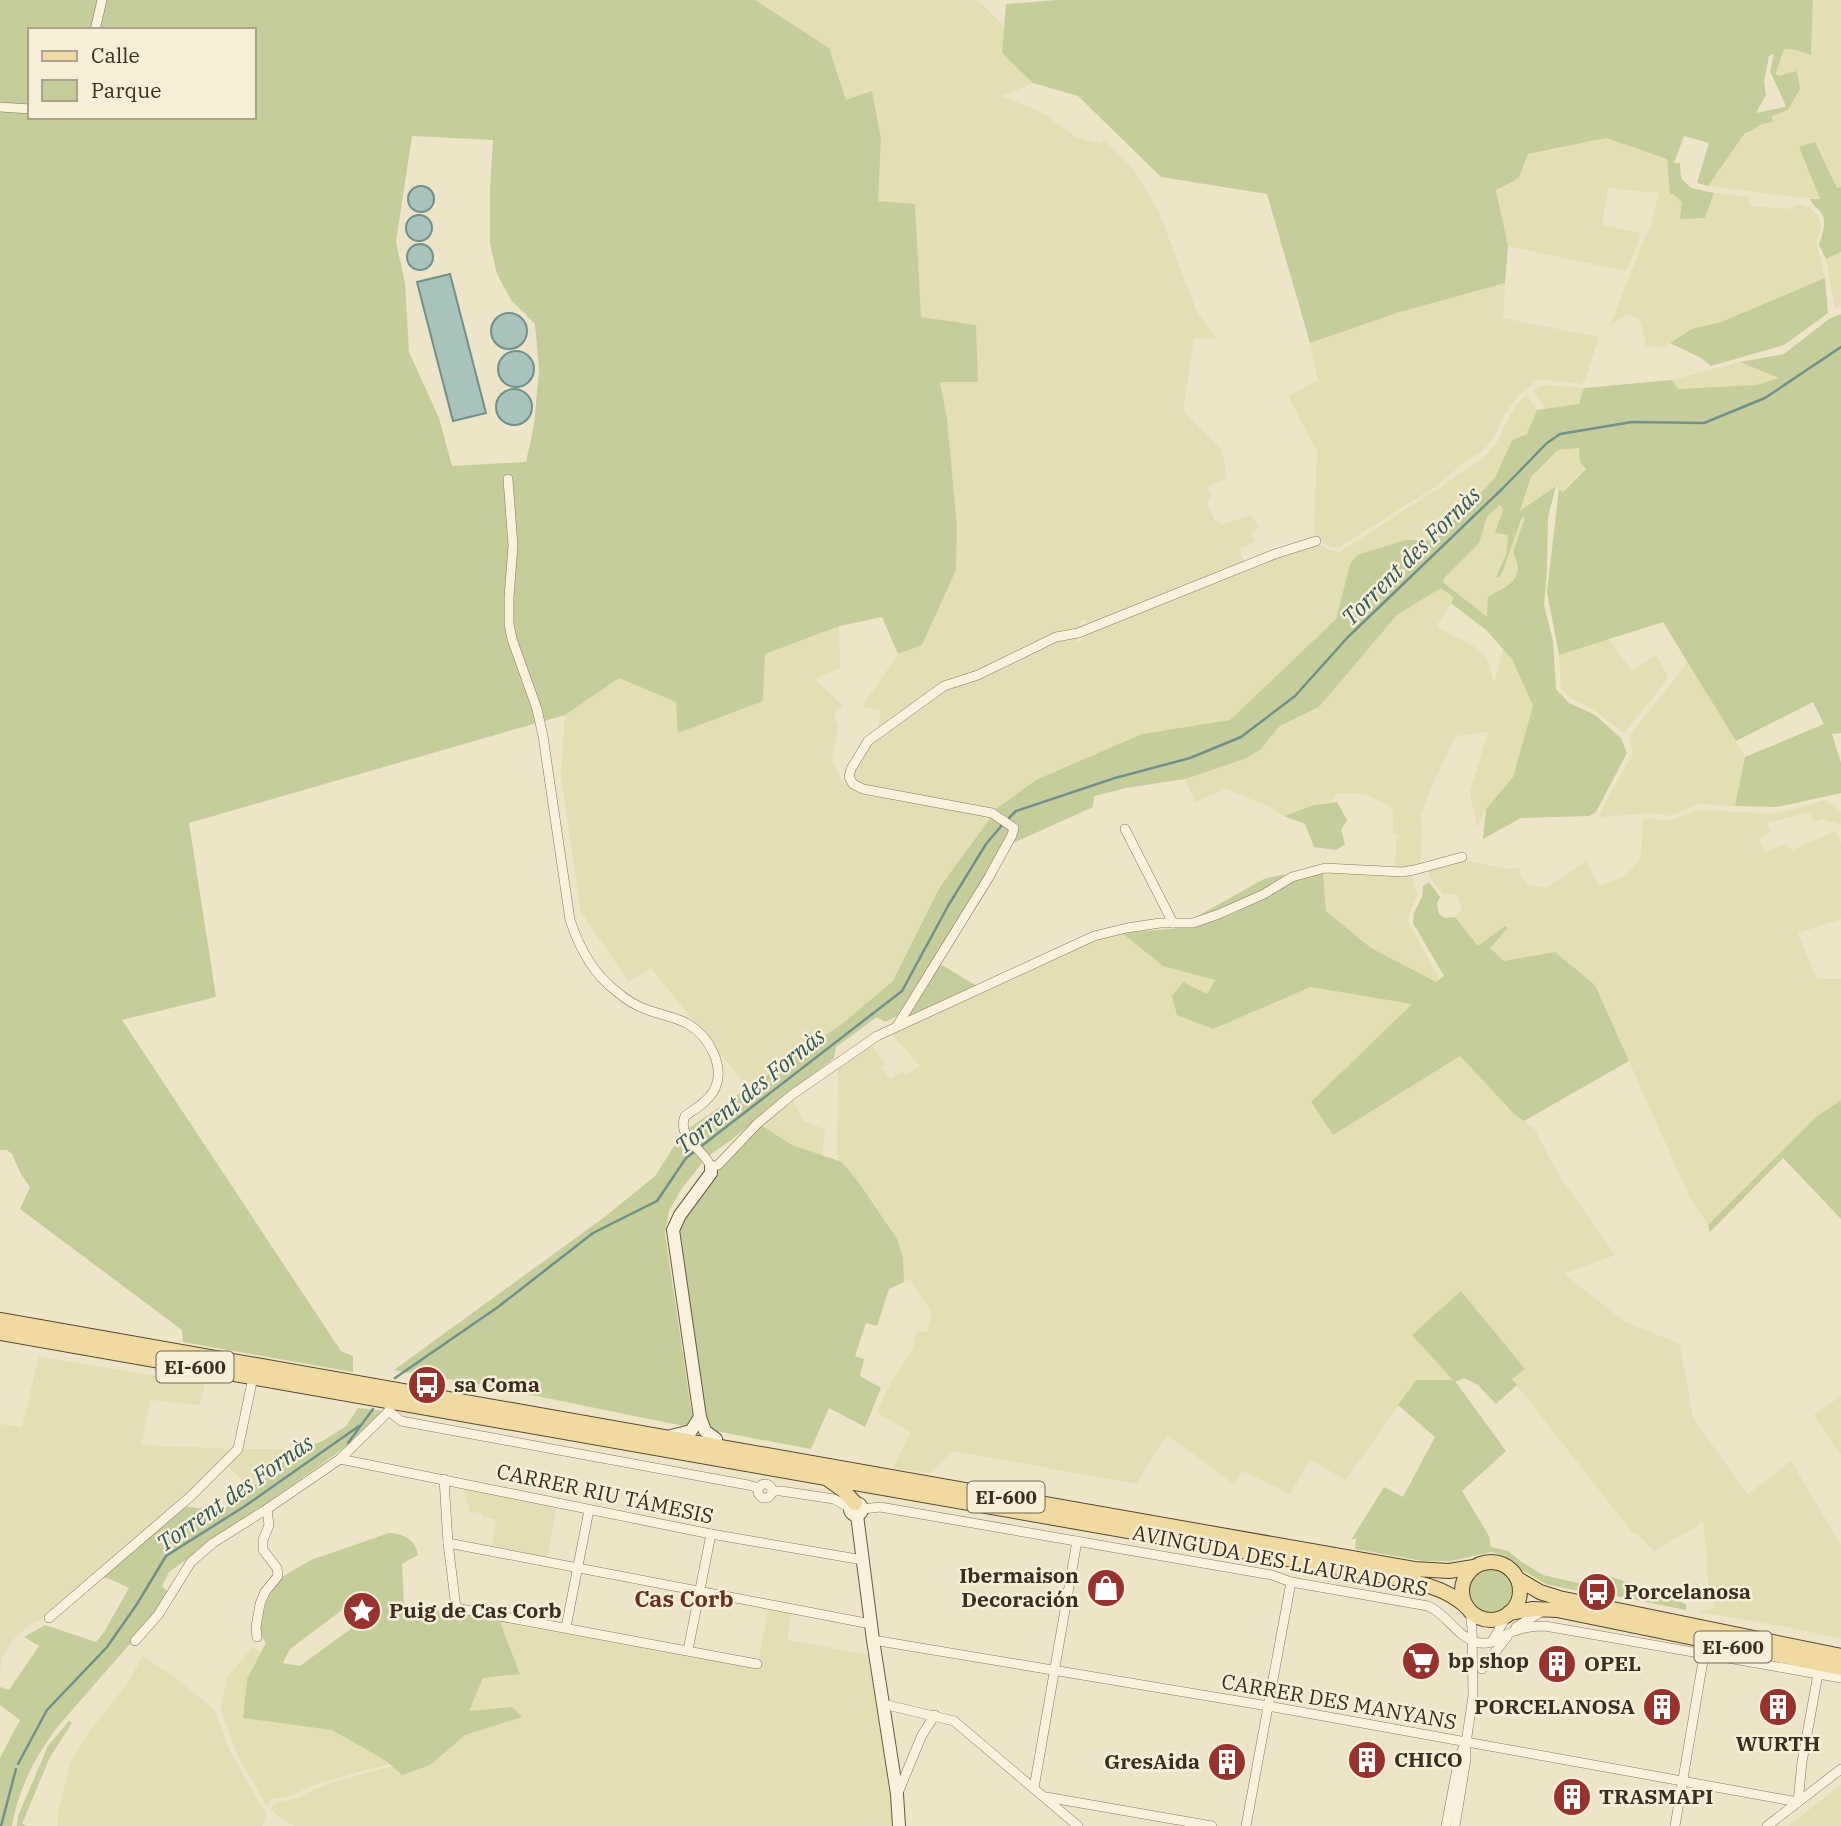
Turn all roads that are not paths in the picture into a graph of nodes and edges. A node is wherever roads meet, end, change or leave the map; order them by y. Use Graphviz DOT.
graph roads {
  1 [pos="102,0"];
  2 [pos="95,28"];
  3 [pos="0,107"];
  4 [pos="28,109"];
  5 [pos="508,479"];
  6 [pos="1316,541"];
  7 [pos="1125,830"];
  8 [pos="1462,857"];
  9 [pos="1173,923"];
  10 [pos="897,1027"];
  11 [pos="709,1162"];
  12 [pos="0,1320"];
  13 [pos="0,1333"];
  14 [pos="253,1377"];
  15 [pos="388,1400"];
  16 [pos="700,1417"];
  17 [pos="667,1437"];
  18 [pos="604,1438"];
  19 [pos="716,1439"];
  20 [pos="776,1456"];
  21 [pos="340,1459"];
  22 [pos="617,1462"];
  23 [pos="825,1478"];
  24 [pos="444,1479"];
  25 [pos="882,1488"];
  26 [pos="857,1508"];
  27 [pos="267,1510"];
  28 [pos="589,1510"];
  29 [pos="711,1534"];
  30 [pos="1077,1541"];
  31 [pos="448,1543"];
  32 [pos="1275,1557"];
  33 [pos="863,1560"];
  34 [pos="1474,1567"];
  35 [pos="577,1569"];
  36 [pos="1272,1575"];
  37 [pos="1518,1579"];
  38 [pos="1291,1582"];
  39 [pos="700,1592"];
  40 [pos="1468,1609"];
  41 [pos="1547,1609"];
  42 [pos="1508,1614"];
  43 [pos="49,1618"];
  44 [pos="871,1625"];
  45 [pos="566,1627"];
  46 [pos="1512,1632"];
  47 [pos="257,1637"];
  48 [pos="873,1640"];
  49 [pos="135,1641"];
  50 [pos="1473,1641"];
  51 [pos="1492,1643"];
  52 [pos="688,1650"];
  53 [pos="1704,1655"];
  54 [pos="1841,1656"];
  55 [pos="757,1664"];
  56 [pos="1841,1668"];
  57 [pos="1482,1669"];
  58 [pos="1056,1671"];
  59 [pos="1818,1674"];
  60 [pos="1841,1678"];
  61 [pos="1473,1696"];
  62 [pos="883,1704"];
  63 [pos="1268,1706"];
  64 [pos="935,1715"];
  65 [pos="1465,1742"];
  66 [pos="1841,1769"];
  67 [pos="1682,1780"];
  68 [pos="1034,1788"];
  69 [pos="897,1794"];
  70 [pos="1044,1796"];
  71 [pos="1798,1802"];
  72 [pos="1088,1804"];
  73 [pos="899,1826"];
  74 [pos="1079,1826"];
  75 [pos="1212,1826"];
  76 [pos="1246,1826"];
  77 [pos="1446,1826"];
  78 [pos="1455,1826"];
  79 [pos="1675,1826"];
  80 [pos="1767,1826"];
  1 -- 2 [label="street"];
  3 -- 4 [label="street"];
  5 -- 11 [label="street"];
  6 -- 10 [label="street"];
  7 -- 9 [label="street"];
  8 -- 9 [label="street"];
  9 -- 10 [label="street"];
  10 -- 11 [label="street"];
  11 -- 16 [label="street"];
  12 -- 15 [label="main road, EI-600"];
  13 -- 14 [label="main road, EI-600"];
  14 -- 15 [label="main road, EI-600"];
  14 -- 43 [label="street"];
  15 -- 17 [label="main road, EI-600"];
  15 -- 18 [label="main road, EI-600"];
  15 -- 21 [label="street"];
  15 -- 22 [label="street"];
  16 -- 17 [label="street"];
  16 -- 19 [label="street"];
  17 -- 20 [label="main road, EI-600"];
  18 -- 22 [label="street"];
  18 -- 23 [label="main road, EI-600"];
  19 -- 20 [label="street"];
  20 -- 34 [label="main road, EI-600"];
  21 -- 24 [label="street, CARRER RIU TÁMESIS"];
  21 -- 27 [label="street"];
  22 -- 26 [label="street, AVINGUDA DES LLAURADORS"];
  23 -- 25 [label="main road, EI-600"];
  23 -- 26 [label="main road"];
  24 -- 28 [label="street, CARRER RIU TÁMESIS"];
  24 -- 31 [label="street"];
  25 -- 26 [label="main road"];
  25 -- 32 [label="main road, EI-600"];
  26 -- 30 [label="street, AVINGUDA DES LLAURADORS"];
  26 -- 33 [label="street"];
  27 -- 47 [label="street"];
  27 -- 49 [label="street"];
  28 -- 29 [label="street, CARRER RIU TÁMESIS"];
  28 -- 35 [label="street"];
  29 -- 33 [label="street, CARRER RIU TÁMESIS"];
  29 -- 39 [label="street"];
  30 -- 36 [label="street, AVINGUDA DES LLAURADORS"];
  30 -- 58 [label="street"];
  31 -- 35 [label="street"];
  31 -- 45 [label="street"];
  32 -- 36 [label="street"];
  32 -- 40 [label="main road, EI-600"];
  33 -- 44 [label="street"];
  34 -- 37 [label="main road, EI-600"];
  34 -- 40 [label="main road"];
  35 -- 39 [label="street"];
  35 -- 45 [label="street"];
  36 -- 38 [label="street, AVINGUDA DES LLAURADORS"];
  37 -- 42 [label="main road"];
  37 -- 54 [label="main road, EI-600"];
  38 -- 50 [label="street, AVINGUDA DES LLAURADORS"];
  38 -- 63 [label="street"];
  39 -- 44 [label="street"];
  39 -- 52 [label="street"];
  40 -- 42 [label="main road, EI-600"];
  40 -- 50 [label="street"];
  41 -- 42 [label="main road, EI-600"];
  41 -- 46 [label="street"];
  41 -- 56 [label="main road, EI-600"];
  42 -- 51 [label="street"];
  44 -- 48 [label="street"];
  45 -- 52 [label="street"];
  46 -- 51 [label="street"];
  46 -- 53 [label="street"];
  46 -- 57 [label="street"];
  48 -- 58 [label="street, CARRER DES MANYANS"];
  48 -- 62 [label="street"];
  50 -- 51 [label="street"];
  50 -- 61 [label="street"];
  51 -- 57 [label="street"];
  52 -- 55 [label="street"];
  53 -- 59 [label="street"];
  53 -- 67 [label="street"];
  57 -- 61 [label="street"];
  58 -- 63 [label="street, CARRER DES MANYANS"];
  58 -- 68 [label="street"];
  59 -- 60 [label="street"];
  59 -- 71 [label="street"];
  61 -- 65 [label="street"];
  62 -- 64 [label="street"];
  62 -- 69 [label="street"];
  63 -- 65 [label="street, CARRER DES MANYANS"];
  63 -- 76 [label="street"];
  64 -- 68 [label="street"];
  64 -- 69 [label="street"];
  65 -- 67 [label="street, CARRER DES MANYANS"];
  65 -- 77 [label="street"];
  65 -- 78 [label="street"];
  66 -- 71 [label="street"];
  67 -- 71 [label="street, CARRER DES MANYANS"];
  67 -- 79 [label="street"];
  68 -- 70 [label="street"];
  69 -- 73 [label="street"];
  70 -- 72 [label="street"];
  70 -- 74 [label="street"];
  71 -- 80 [label="street"];
  72 -- 74 [label="street"];
  72 -- 75 [label="street"];
}
